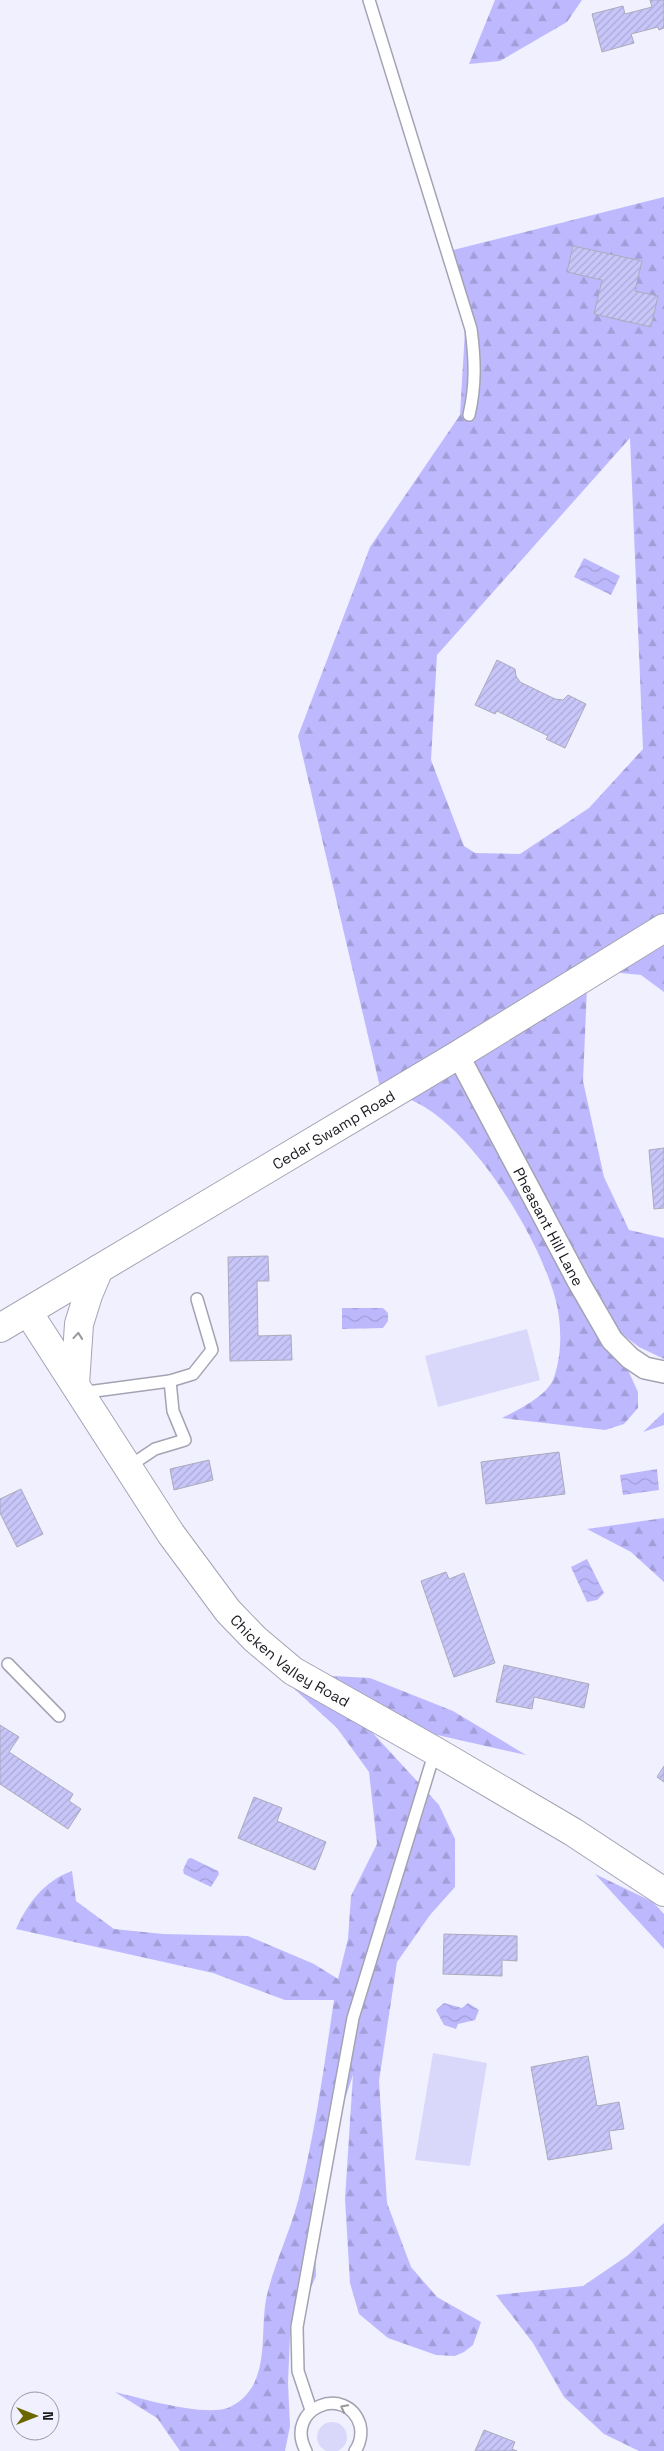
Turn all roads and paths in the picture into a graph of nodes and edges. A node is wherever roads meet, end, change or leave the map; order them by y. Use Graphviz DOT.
graph roads {
  1 [pos="369,0"];
  2 [pos="469,415"];
  3 [pos="664,928"];
  4 [pos="458,1055"];
  5 [pos="99,1270"];
  6 [pos="197,1299"];
  7 [pos="28,1312"];
  8 [pos="0,1328"];
  9 [pos="664,1372"];
  10 [pos="170,1381"];
  11 [pos="78,1389"];
  12 [pos="128,1467"];
  13 [pos="8,1664"];
  14 [pos="59,1716"];
  15 [pos="436,1751"];
  16 [pos="664,1892"];
  17 [pos="311,2410"];
  18 [pos="306,2451"];
  19 [pos="355,2451"];
  1 -- 2 [label="lane"];
  3 -- 4 [label="main road, Cedar Swamp Road"];
  4 -- 5 [label="main road, Cedar Swamp Road"];
  4 -- 9 [label="street, Pheasant Hill Lane"];
  5 -- 7 [label="main road, Cedar Swamp Road"];
  11 -- 5 [label="main road, one-way"];
  6 -- 10 [label="lane"];
  7 -- 8 [label="main road, Cedar Swamp Road"];
  7 -- 11 [label="main road, Chicken Valley Road"];
  10 -- 11 [label="lane"];
  10 -- 12 [label="lane"];
  11 -- 12 [label="main road, Chicken Valley Road"];
  12 -- 15 [label="main road, Chicken Valley Road"];
  13 -- 14 [label="lane"];
  15 -- 16 [label="main road, Chicken Valley Road"];
  15 -- 17 [label="lane"];
  17 -- 18 [label="lane"];
  19 -- 17 [label="lane, one-way"];
}
